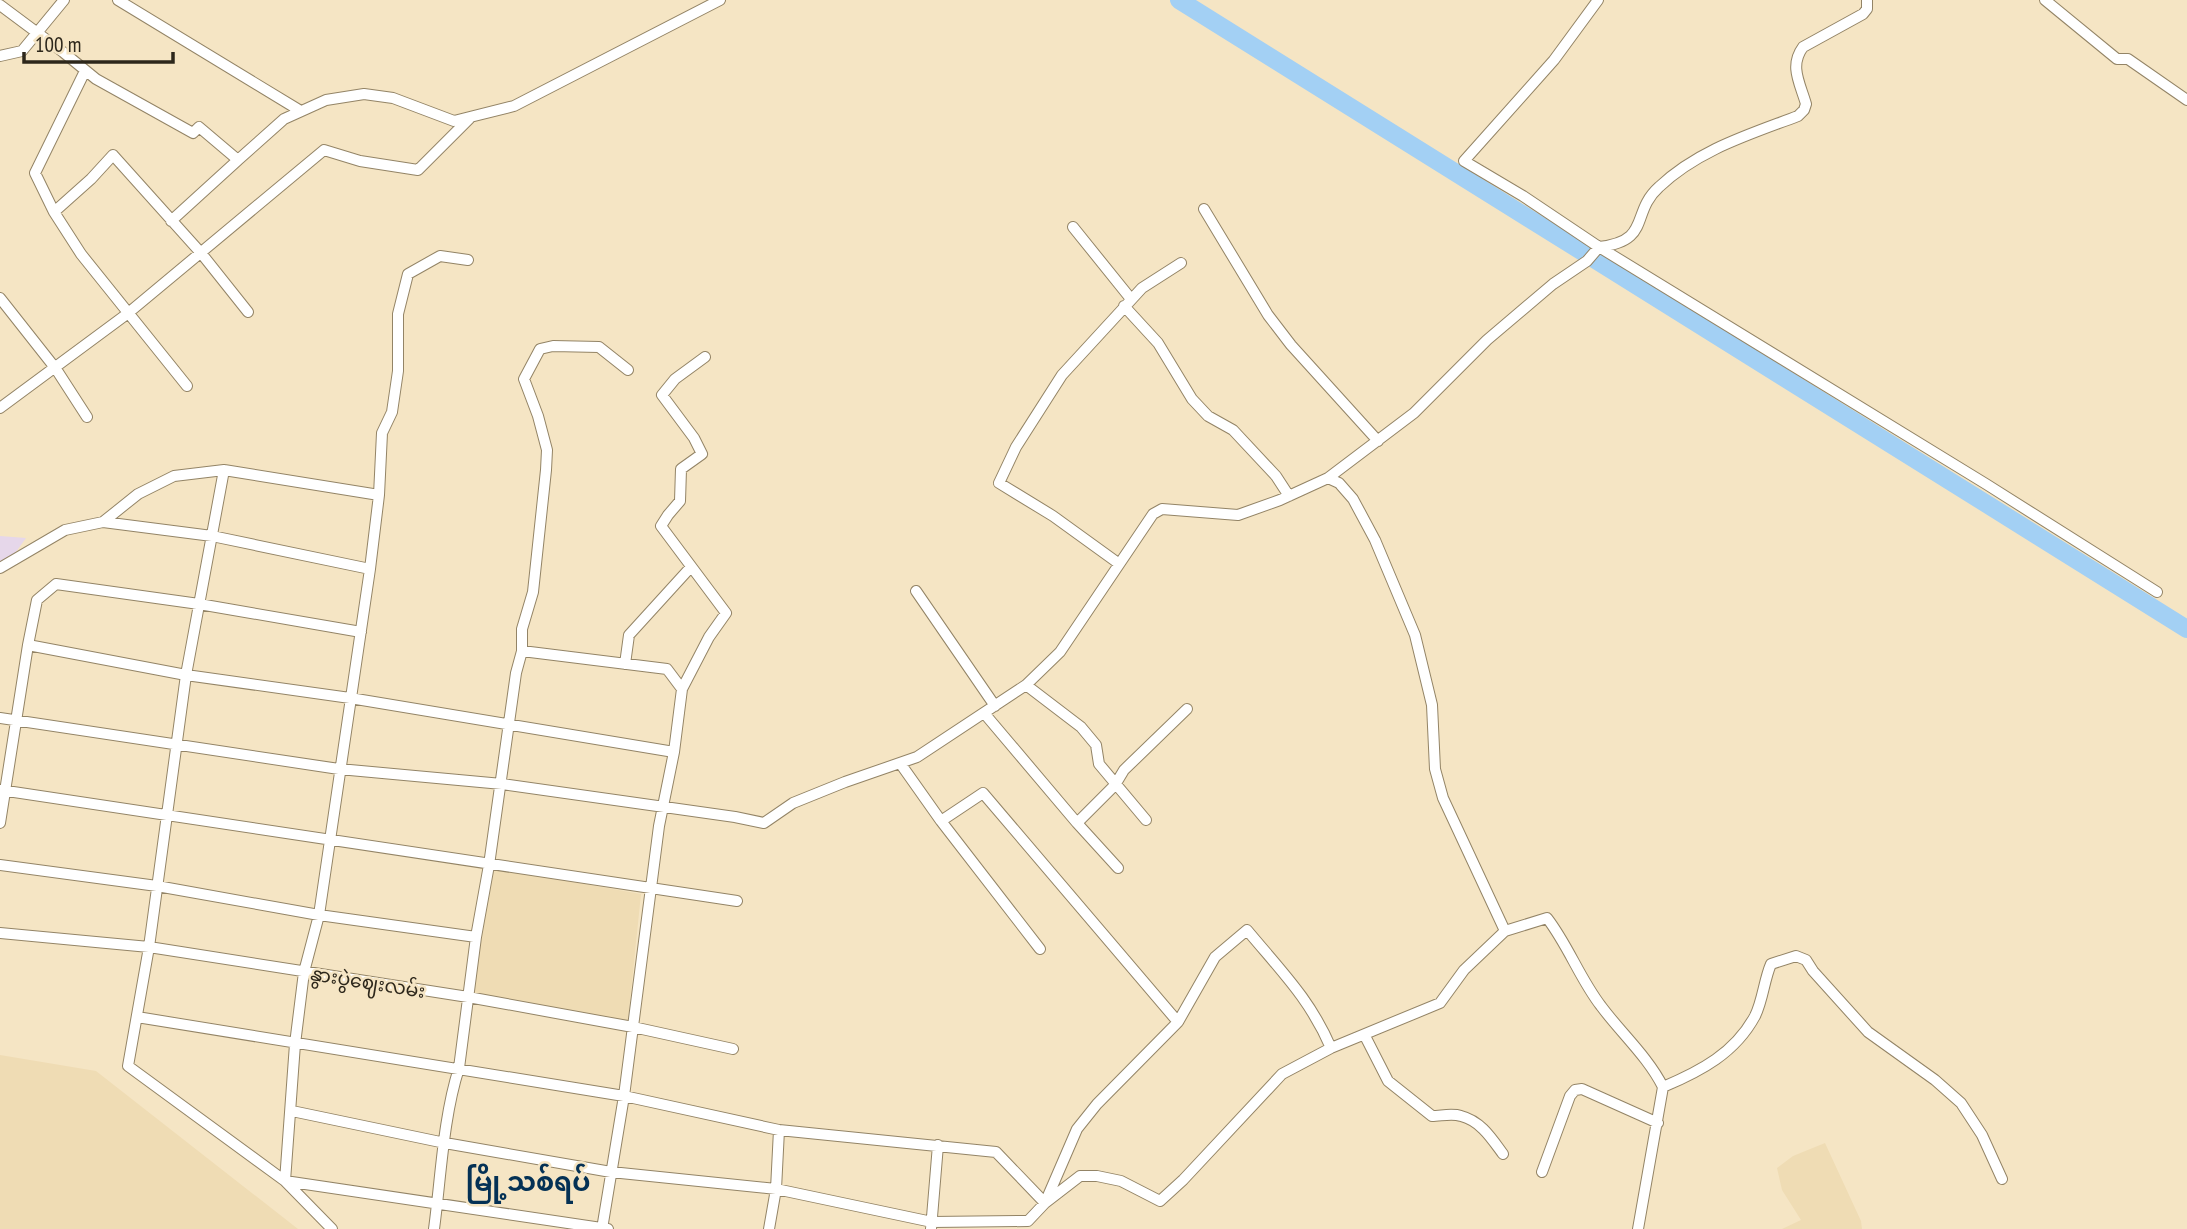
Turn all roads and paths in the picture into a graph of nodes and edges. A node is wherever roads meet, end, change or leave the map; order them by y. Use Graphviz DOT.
graph roads {
  1 [pos="64,0"];
  2 [pos="118,0"];
  3 [pos="720,0"];
  4 [pos="1598,0"];
  5 [pos="2045,0"];
  6 [pos="1869,1"];
  7 [pos="0,5"];
  8 [pos="37,34"];
  9 [pos="0,56"];
  10 [pos="85,71"];
  11 [pos="2187,100"];
  12 [pos="299,110"];
  13 [pos="470,118"];
  14 [pos="239,160"];
  15 [pos="1204,209"];
  16 [pos="54,212"];
  17 [pos="171,221"];
  18 [pos="1073,227"];
  19 [pos="1599,247"];
  20 [pos="201,253"];
  21 [pos="468,260"];
  22 [pos="1181,263"];
  23 [pos="0,298"];
  24 [pos="1128,302"];
  25 [pos="248,312"];
  26 [pos="127,314"];
  27 [pos="705,358"];
  28 [pos="55,369"];
  29 [pos="628,370"];
  30 [pos="187,386"];
  31 [pos="0,408"];
  32 [pos="87,417"];
  33 [pos="1378,440"];
  34 [pos="224,470"];
  35 [pos="1328,478"];
  36 [pos="379,495"];
  37 [pos="1289,496"];
  38 [pos="103,522"];
  39 [pos="212,536"];
  40 [pos="1118,563"];
  41 [pos="0,568"];
  42 [pos="690,568"];
  43 [pos="370,569"];
  44 [pos="916,591"];
  45 [pos="2157,592"];
  46 [pos="198,604"];
  47 [pos="361,632"];
  48 [pos="28,645"];
  49 [pos="522,651"];
  50 [pos="625,664"];
  51 [pos="186,675"];
  52 [pos="1026,685"];
  53 [pos="682,689"];
  54 [pos="350,698"];
  55 [pos="995,706"];
  56 [pos="1187,709"];
  57 [pos="984,713"];
  58 [pos="0,718"];
  59 [pos="17,721"];
  60 [pos="509,724"];
  61 [pos="176,743"];
  62 [pos="674,752"];
  63 [pos="900,763"];
  64 [pos="339,769"];
  65 [pos="502,783"];
  66 [pos="1115,785"];
  67 [pos="3,791"];
  68 [pos="665,807"];
  69 [pos="167,814"];
  70 [pos="1146,820"];
  71 [pos="941,821"];
  72 [pos="0,823"];
  73 [pos="1077,823"];
  74 [pos="330,840"];
  75 [pos="489,864"];
  76 [pos="0,865"];
  77 [pos="1118,868"];
  78 [pos="158,886"];
  79 [pos="652,887"];
  80 [pos="737,901"];
  81 [pos="319,915"];
  82 [pos="1504,931"];
  83 [pos="0,933"];
  84 [pos="476,937"];
  85 [pos="149,947"];
  86 [pos="1040,949"];
  87 [pos="303,972"];
  88 [pos="468,998"];
  89 [pos="137,1017"];
  90 [pos="1178,1022"];
  91 [pos="633,1027"];
  92 [pos="1365,1036"];
  93 [pos="295,1044"];
  94 [pos="1331,1048"];
  95 [pos="733,1049"];
  96 [pos="459,1068"];
  97 [pos="1663,1087"];
  98 [pos="624,1096"];
  99 [pos="292,1111"];
  100 [pos="1658,1123"];
  101 [pos="779,1130"];
  102 [pos="445,1143"];
  103 [pos="938,1145"];
  104 [pos="1503,1154"];
  105 [pos="611,1172"];
  106 [pos="1542,1172"];
  107 [pos="2002,1179"];
  108 [pos="285,1181"];
  109 [pos="776,1189"];
  110 [pos="1045,1203"];
  111 [pos="437,1204"];
  112 [pos="932,1226"];
  113 [pos="332,1229"];
  114 [pos="434,1229"];
  115 [pos="603,1229"];
  116 [pos="608,1229"];
  117 [pos="769,1229"];
  118 [pos="1638,1229"];
  1 -- 8 [label="street"];
  2 -- 12 [label="street"];
  3 -- 13 [label="street"];
  4 -- 19 [label="street"];
  5 -- 11 [label="street"];
  6 -- 19 [label="street"];
  7 -- 8 [label="street"];
  8 -- 9 [label="street"];
  8 -- 10 [label="street"];
  10 -- 14 [label="street"];
  10 -- 16 [label="street"];
  12 -- 13 [label="street"];
  12 -- 14 [label="street"];
  13 -- 20 [label="street"];
  14 -- 17 [label="street"];
  15 -- 33 [label="street"];
  16 -- 17 [label="street"];
  16 -- 26 [label="street"];
  17 -- 20 [label="street"];
  18 -- 24 [label="street"];
  19 -- 33 [label="street"];
  19 -- 45 [label="street"];
  20 -- 25 [label="street"];
  20 -- 26 [label="street"];
  21 -- 36 [label="street"];
  22 -- 24 [label="street"];
  23 -- 28 [label="street"];
  24 -- 37 [label="street"];
  24 -- 40 [label="street"];
  26 -- 28 [label="street"];
  26 -- 30 [label="street"];
  27 -- 42 [label="street"];
  28 -- 31 [label="street"];
  28 -- 32 [label="street"];
  29 -- 49 [label="street"];
  33 -- 35 [label="street"];
  34 -- 36 [label="street"];
  34 -- 38 [label="street"];
  34 -- 39 [label="street"];
  35 -- 37 [label="street"];
  35 -- 82 [label="street"];
  36 -- 43 [label="street"];
  37 -- 40 [label="street"];
  38 -- 39 [label="street"];
  38 -- 41 [label="street"];
  39 -- 43 [label="street"];
  39 -- 46 [label="street"];
  40 -- 52 [label="street"];
  42 -- 50 [label="street"];
  42 -- 53 [label="street"];
  43 -- 47 [label="street"];
  44 -- 55 [label="street"];
  46 -- 47 [label="street"];
  46 -- 48 [label="street"];
  46 -- 51 [label="street"];
  47 -- 54 [label="street"];
  48 -- 51 [label="street"];
  48 -- 59 [label="street"];
  49 -- 50 [label="street"];
  49 -- 60 [label="street"];
  50 -- 53 [label="street"];
  51 -- 54 [label="street"];
  51 -- 61 [label="street"];
  52 -- 55 [label="street"];
  52 -- 66 [label="street"];
  53 -- 62 [label="street"];
  54 -- 60 [label="street"];
  54 -- 64 [label="street"];
  55 -- 57 [label="street"];
  56 -- 66 [label="street"];
  57 -- 63 [label="street"];
  57 -- 73 [label="street"];
  58 -- 59 [label="street"];
  59 -- 61 [label="street"];
  59 -- 67 [label="street"];
  60 -- 62 [label="street"];
  60 -- 65 [label="street"];
  61 -- 64 [label="street"];
  61 -- 69 [label="street"];
  62 -- 68 [label="street"];
  63 -- 68 [label="street"];
  63 -- 71 [label="street"];
  64 -- 65 [label="street"];
  64 -- 74 [label="street"];
  65 -- 68 [label="street"];
  65 -- 75 [label="street"];
  66 -- 70 [label="street"];
  66 -- 73 [label="street"];
  67 -- 69 [label="street"];
  67 -- 72 [label="street"];
  68 -- 79 [label="street"];
  69 -- 74 [label="street"];
  69 -- 78 [label="street"];
  71 -- 86 [label="street"];
  71 -- 90 [label="street"];
  73 -- 77 [label="street"];
  74 -- 75 [label="street"];
  74 -- 81 [label="street"];
  75 -- 79 [label="street"];
  75 -- 84 [label="street"];
  76 -- 78 [label="street"];
  78 -- 81 [label="street"];
  78 -- 85 [label="street"];
  79 -- 80 [label="street"];
  79 -- 91 [label="street"];
  81 -- 84 [label="street"];
  81 -- 87 [label="street"];
  82 -- 92 [label="street"];
  82 -- 97 [label="street"];
  83 -- 85 [label="street, နွားပွဲဈေးလမ်း"];
  84 -- 88 [label="street"];
  85 -- 87 [label="street, နွားပွဲဈေးလမ်း"];
  85 -- 89 [label="street"];
  87 -- 88 [label="street, နွားပွဲဈေးလမ်း"];
  87 -- 93 [label="street"];
  88 -- 91 [label="street, နွားပွဲဈေးလမ်း"];
  88 -- 96 [label="street"];
  89 -- 93 [label="street"];
  89 -- 108 [label="street"];
  90 -- 94 [label="street"];
  90 -- 110 [label="street"];
  91 -- 95 [label="street, နွားပွဲဈေးလမ်း"];
  91 -- 98 [label="street"];
  92 -- 94 [label="street"];
  92 -- 104 [label="street"];
  93 -- 96 [label="street"];
  93 -- 99 [label="street"];
  94 -- 110 [label="street"];
  96 -- 98 [label="street"];
  96 -- 102 [label="street"];
  97 -- 100 [label="street"];
  97 -- 107 [label="street"];
  98 -- 101 [label="street"];
  98 -- 105 [label="street"];
  99 -- 102 [label="street"];
  99 -- 108 [label="street"];
  100 -- 106 [label="street"];
  100 -- 118 [label="street"];
  101 -- 103 [label="street"];
  101 -- 109 [label="street"];
  102 -- 105 [label="street"];
  102 -- 111 [label="street"];
  103 -- 110 [label="street"];
  103 -- 112 [label="street"];
  105 -- 109 [label="street"];
  105 -- 115 [label="street"];
  108 -- 111 [label="street"];
  108 -- 113 [label="street"];
  109 -- 112 [label="street"];
  109 -- 117 [label="street"];
  110 -- 112 [label="street"];
  111 -- 114 [label="street"];
  111 -- 115 [label="street"];
  115 -- 116 [label="street"];
}
